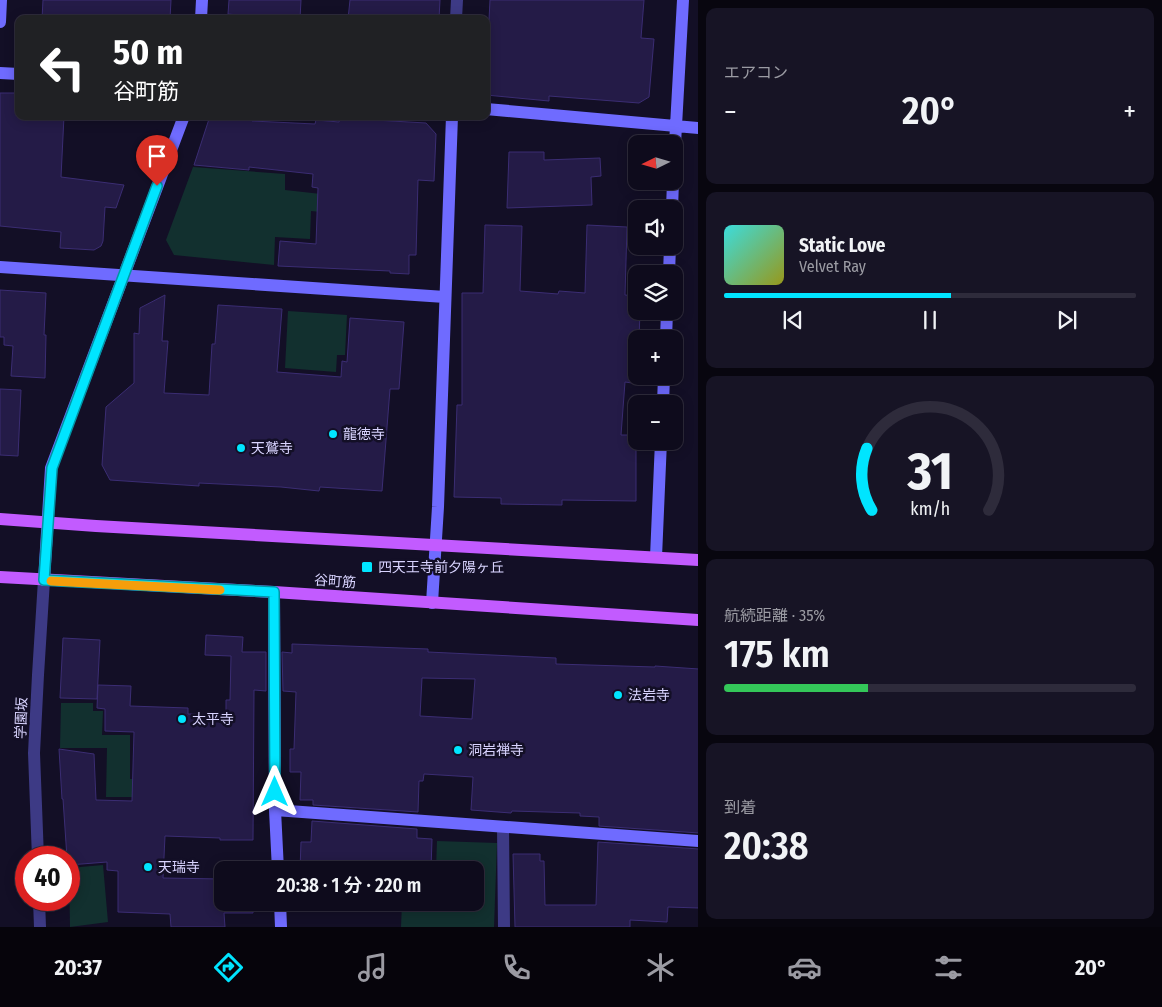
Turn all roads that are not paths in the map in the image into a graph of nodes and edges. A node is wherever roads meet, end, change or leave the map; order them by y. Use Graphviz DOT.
graph roads {
  1 [pos="2,0"];
  2 [pos="202,0"];
  3 [pos="457,0"];
  4 [pos="683,0"];
  5 [pos="201,15"];
  6 [pos="456,15"];
  7 [pos="0,22"];
  8 [pos="0,73"];
  9 [pos="15,74"];
  10 [pos="490,109"];
  11 [pos="182,120"];
  12 [pos="452,120"];
  13 [pos="675,126"];
  14 [pos="698,128"];
  15 [pos="675,135"];
  16 [pos="0,267"];
  17 [pos="124,274"];
  18 [pos="444,296"];
  19 [pos="661,450"];
  20 [pos="0,519"];
  21 [pos="48,523"];
  22 [pos="436,545"];
  23 [pos="656,557"];
  24 [pos="698,560"];
  25 [pos="0,577"];
  26 [pos="44,580"];
  27 [pos="274,592"];
  28 [pos="432,603"];
  29 [pos="698,620"];
  30 [pos="275,810"];
  31 [pos="503,827"];
  32 [pos="698,842"];
  33 [pos="38,846"];
  34 [pos="278,861"];
  35 [pos="39,911"];
  36 [pos="280,911"];
  37 [pos="40,927"];
  38 [pos="281,927"];
  39 [pos="504,927"];
  1 -- 7 [label="street"];
  2 -- 5 [label="street"];
  3 -- 6 [label="street"];
  4 -- 13 [label="street"];
  8 -- 9 [label="street"];
  10 -- 13 [label="street"];
  11 -- 17 [label="street"];
  12 -- 18 [label="street"];
  13 -- 14 [label="street"];
  13 -- 15 [label="street"];
  16 -- 17 [label="street"];
  17 -- 18 [label="street"];
  17 -- 21 [label="street"];
  18 -- 22 [label="street"];
  19 -- 23 [label="street"];
  20 -- 21 [label="main road"];
  21 -- 22 [label="main road"];
  21 -- 26 [label="street"];
  22 -- 23 [label="main road"];
  22 -- 28 [label="street"];
  23 -- 24 [label="main road"];
  25 -- 26 [label="main road, 谷町筋"];
  26 -- 27 [label="main road, 谷町筋"];
  26 -- 33 [label="street, 学園坂"];
  27 -- 28 [label="main road, 谷町筋"];
  27 -- 30 [label="street"];
  28 -- 29 [label="main road, 谷町筋"];
  30 -- 31 [label="street"];
  30 -- 34 [label="street"];
  31 -- 32 [label="street"];
  31 -- 39 [label="street"];
  35 -- 37 [label="street"];
  36 -- 38 [label="street"];
}
